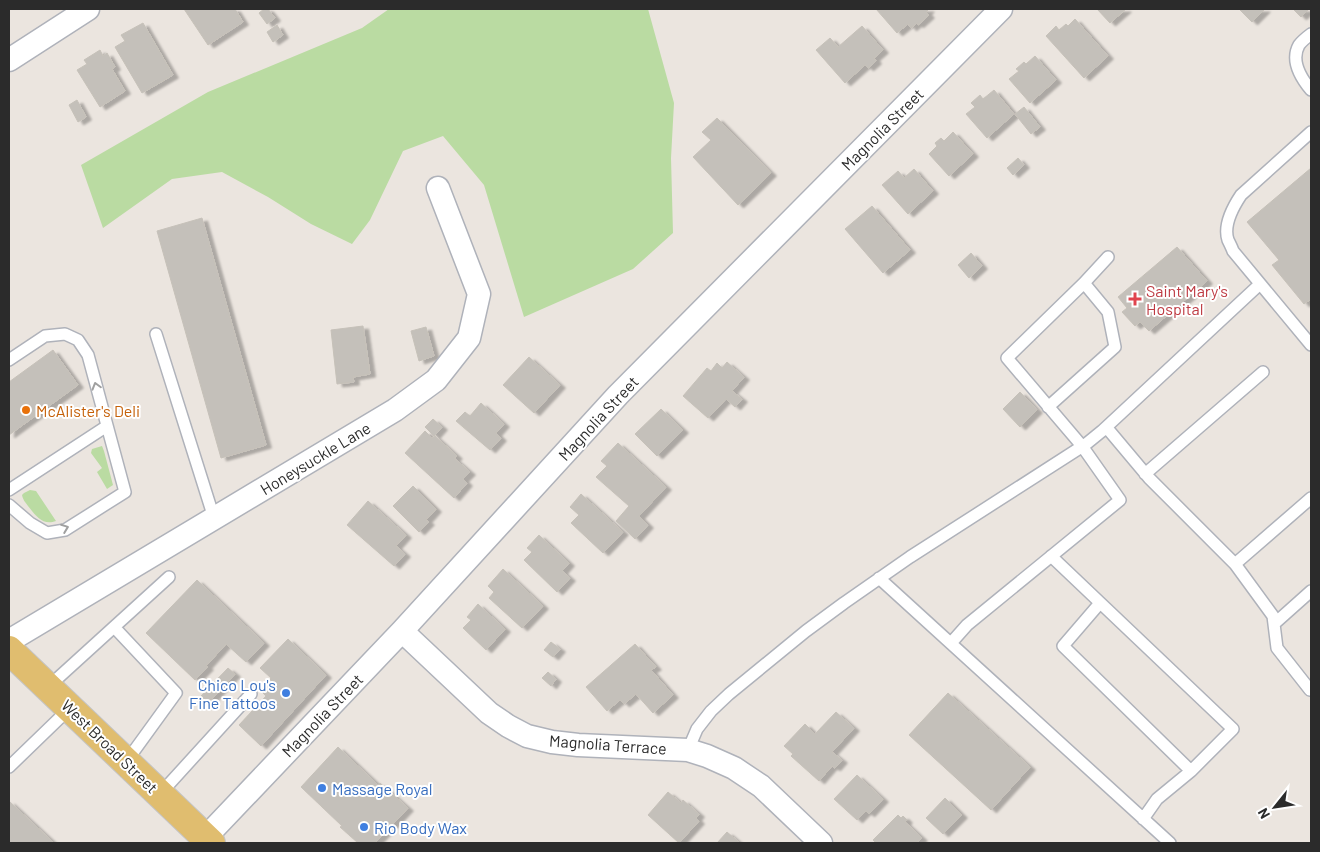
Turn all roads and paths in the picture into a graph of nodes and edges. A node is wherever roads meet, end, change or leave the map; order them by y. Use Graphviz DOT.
graph roads {
  1 [pos="88,9"];
  2 [pos="1001,9"];
  3 [pos="1311,34"];
  4 [pos="9,60"];
  5 [pos="1311,90"];
  6 [pos="1311,132"];
  7 [pos="438,188"];
  8 [pos="1108,257"];
  9 [pos="1084,283"];
  10 [pos="1260,284"];
  11 [pos="156,334"];
  12 [pos="1311,345"];
  13 [pos="9,360"];
  14 [pos="1263,372"];
  15 [pos="1048,406"];
  16 [pos="107,426"];
  17 [pos="1107,428"];
  18 [pos="1082,446"];
  19 [pos="1145,474"];
  20 [pos="9,490"];
  21 [pos="1311,498"];
  22 [pos="9,505"];
  23 [pos="214,518"];
  24 [pos="1051,556"];
  25 [pos="1235,564"];
  26 [pos="169,577"];
  27 [pos="879,578"];
  28 [pos="1311,591"];
  29 [pos="1100,603"];
  30 [pos="1274,624"];
  31 [pos="114,627"];
  32 [pos="402,631"];
  33 [pos="9,640"];
  34 [pos="951,643"];
  35 [pos="9,650"];
  36 [pos="48,687"];
  37 [pos="1311,688"];
  38 [pos="251,694"];
  39 [pos="70,708"];
  40 [pos="688,750"];
  41 [pos="126,762"];
  42 [pos="9,767"];
  43 [pos="1191,771"];
  44 [pos="160,794"];
  45 [pos="1143,818"];
  46 [pos="208,840"];
  47 [pos="820,843"];
  48 [pos="1170,843"];
  1 -- 4 [label="street"];
  2 -- 32 [label="street, Magnolia Street"];
  3 -- 5 [label="lane"];
  6 -- 10 [label="lane"];
  7 -- 23 [label="street, Honeysuckle Lane"];
  8 -- 9 [label="lane"];
  9 -- 15 [label="lane"];
  9 -- 15 [label="lane"];
  10 -- 12 [label="lane"];
  10 -- 17 [label="lane"];
  11 -- 23 [label="lane"];
  16 -- 13 [label="lane, one-way"];
  14 -- 19 [label="lane"];
  15 -- 18 [label="lane"];
  16 -- 20 [label="lane"];
  22 -- 16 [label="lane, one-way"];
  17 -- 18 [label="lane"];
  17 -- 19 [label="lane"];
  18 -- 24 [label="lane"];
  18 -- 27 [label="lane"];
  19 -- 25 [label="lane"];
  21 -- 25 [label="lane"];
  23 -- 33 [label="street, Honeysuckle Lane"];
  24 -- 29 [label="lane"];
  24 -- 34 [label="lane"];
  25 -- 30 [label="lane"];
  26 -- 31 [label="lane"];
  27 -- 34 [label="lane"];
  27 -- 40 [label="lane"];
  28 -- 30 [label="lane"];
  29 -- 43 [label="lane"];
  29 -- 43 [label="lane"];
  30 -- 37 [label="lane"];
  31 -- 36 [label="lane"];
  31 -- 41 [label="lane"];
  32 -- 40 [label="street, Magnolia Terrace"];
  32 -- 46 [label="street, Magnolia Street"];
  34 -- 45 [label="lane"];
  35 -- 36 [label="main road, West Broad Street"];
  36 -- 39 [label="main road, West Broad Street"];
  38 -- 44 [label="lane"];
  39 -- 41 [label="main road, West Broad Street"];
  39 -- 42 [label="lane"];
  40 -- 47 [label="street, Magnolia Terrace"];
  41 -- 44 [label="main road, West Broad Street"];
  43 -- 45 [label="lane"];
  44 -- 46 [label="main road, West Broad Street"];
  45 -- 48 [label="lane"];
}
